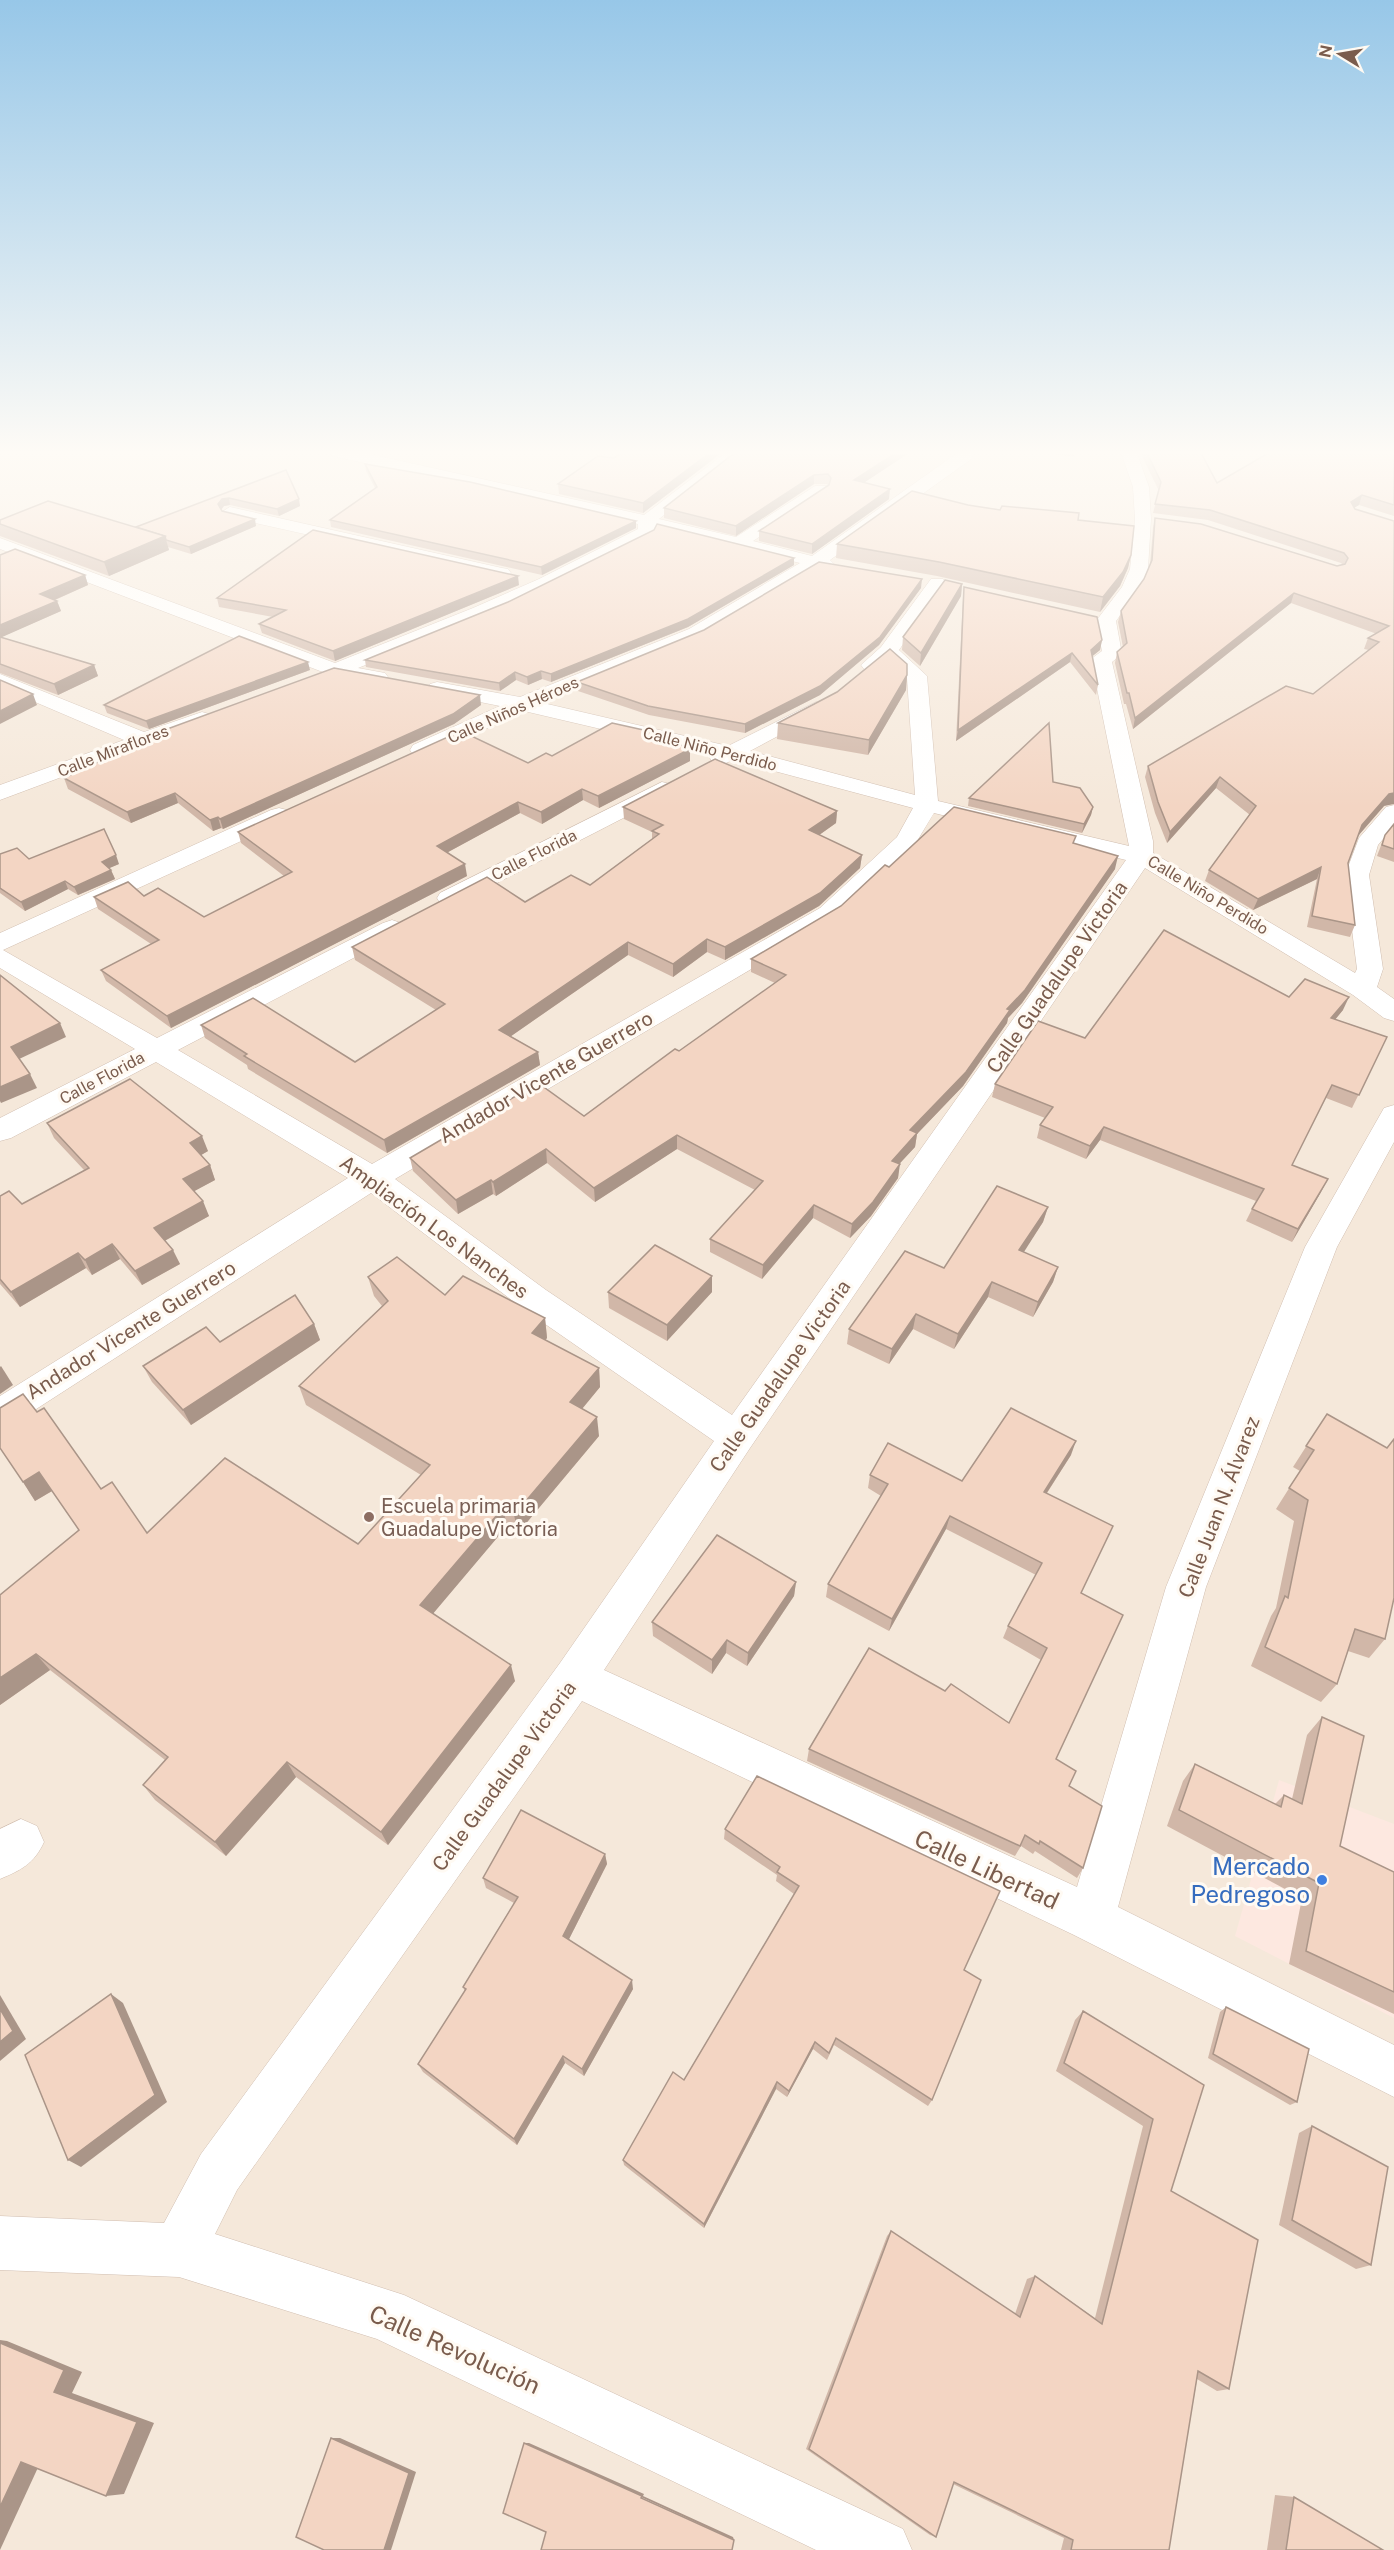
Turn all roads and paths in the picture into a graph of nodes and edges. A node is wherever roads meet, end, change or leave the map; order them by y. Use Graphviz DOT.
graph roads {
  1 [pos="71,570"];
  2 [pos="487,570"];
  3 [pos="570,570"];
  4 [pos="802,570"];
  5 [pos="1139,570"];
  6 [pos="545,583"];
  7 [pos="937,583"];
  8 [pos="888,651"];
  9 [pos="335,670"];
  10 [pos="0,680"];
  11 [pos="394,680"];
  12 [pos="303,681"];
  13 [pos="417,684"];
  14 [pos="522,704"];
  15 [pos="216,712"];
  16 [pos="141,740"];
  17 [pos="731,753"];
  18 [pos="403,759"];
  19 [pos="0,794"];
  20 [pos="927,805"];
  21 [pos="294,808"];
  22 [pos="1394,812"];
  23 [pos="1142,856"];
  24 [pos="0,943"];
  25 [pos="0,957"];
  26 [pos="1362,989"];
  27 [pos="1394,1012"];
  28 [pos="156,1049"];
  29 [pos="1394,1115"];
  30 [pos="0,1131"];
  31 [pos="372,1178"];
  32 [pos="0,1414"];
  33 [pos="737,1437"];
  34 [pos="575,1677"];
  35 [pos="1091,1918"];
  36 [pos="1394,2072"];
  37 [pos="0,2243"];
  38 [pos="179,2250"];
  39 [pos="882,2550"];
  1 -- 9 [label="street"];
  2 -- 6 [label="street"];
  3 -- 6 [label="street"];
  4 -- 14 [label="street, Calle Niños Héroes"];
  5 -- 23 [label="street"];
  6 -- 9 [label="street"];
  7 -- 8 [label="street, Calle Florida"];
  8 -- 17 [label="street, Calle Florida"];
  8 -- 20 [label="street"];
  9 -- 11 [label="street"];
  9 -- 12 [label="street"];
  10 -- 16 [label="street"];
  13 -- 14 [label="street, Calle Niño Perdido"];
  14 -- 17 [label="street, Calle Niño Perdido"];
  14 -- 18 [label="street, Calle Niños Héroes"];
  15 -- 16 [label="street, Calle Miraflores"];
  16 -- 19 [label="street, Calle Miraflores"];
  17 -- 20 [label="street, Calle Niño Perdido"];
  17 -- 28 [label="street, Calle Florida"];
  20 -- 23 [label="street, Calle Niño Perdido"];
  20 -- 31 [label="street, Andador Vicente Guerrero"];
  21 -- 24 [label="street"];
  22 -- 26 [label="street"];
  23 -- 26 [label="street, Calle Niño Perdido"];
  23 -- 33 [label="street, Calle Guadalupe Victoria"];
  25 -- 28 [label="street, Ampliación Los Nanches"];
  26 -- 27 [label="street, Calle Niño Perdido"];
  28 -- 30 [label="street, Calle Florida"];
  28 -- 31 [label="street, Ampliación Los Nanches"];
  29 -- 35 [label="street, Calle Juan N. Álvarez"];
  31 -- 32 [label="street, Andador Vicente Guerrero"];
  31 -- 33 [label="street, Ampliación Los Nanches"];
  33 -- 34 [label="street, Calle Guadalupe Victoria"];
  34 -- 35 [label="street, Calle Libertad"];
  34 -- 38 [label="street, Calle Guadalupe Victoria"];
  35 -- 36 [label="street, Calle Libertad"];
  37 -- 38 [label="street, Calle Revolución"];
  38 -- 39 [label="street, Calle Revolución"];
}
